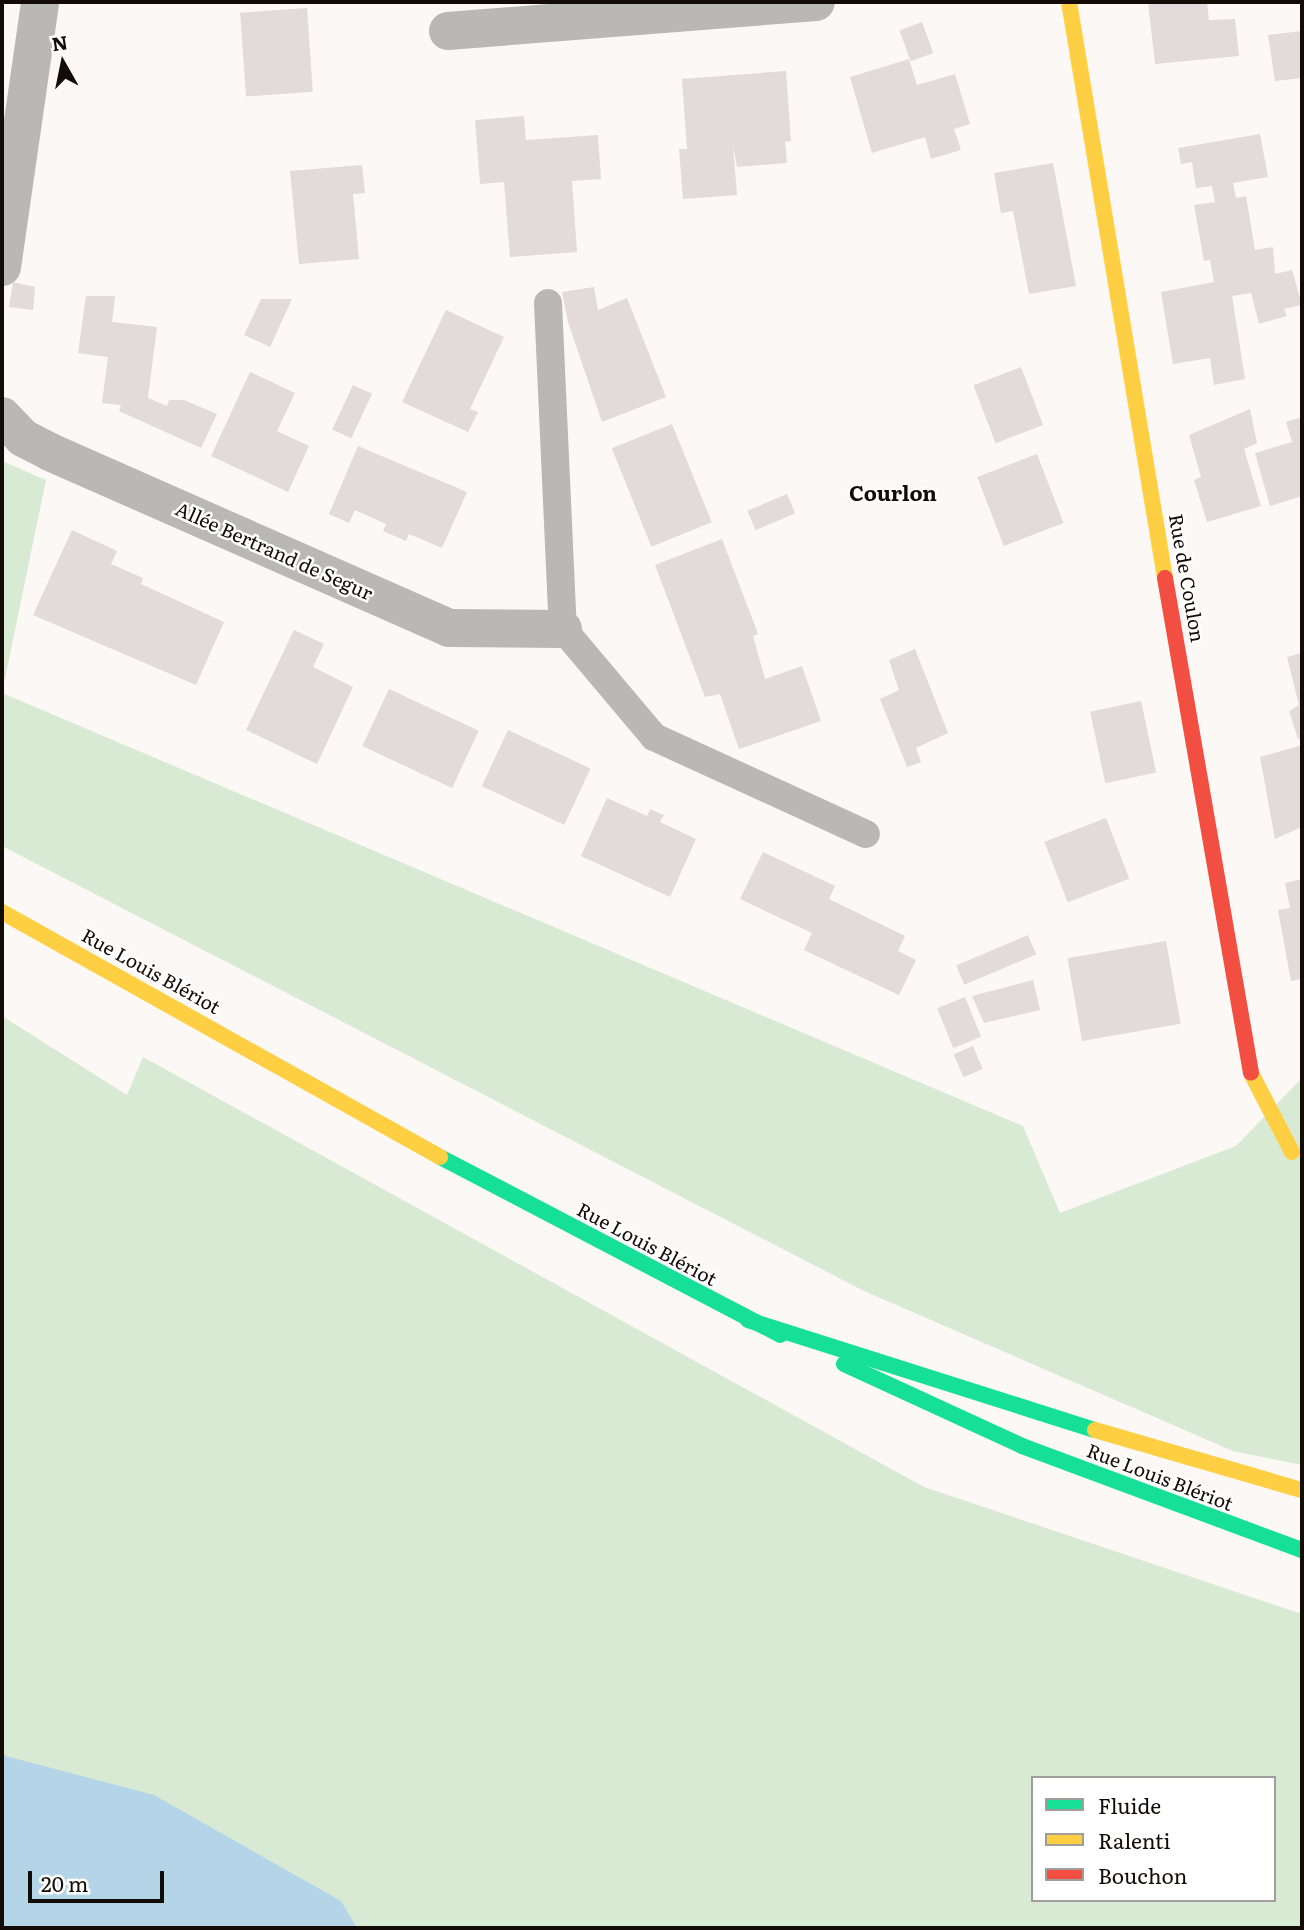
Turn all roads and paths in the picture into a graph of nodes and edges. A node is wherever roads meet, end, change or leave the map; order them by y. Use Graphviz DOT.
graph roads {
  1 [pos="40,2"];
  2 [pos="816,2"];
  3 [pos="1069,2"];
  4 [pos="448,31"];
  5 [pos="2,267"];
  6 [pos="548,303"];
  7 [pos="2,416"];
  8 [pos="563,629"];
  9 [pos="866,834"];
  10 [pos="2,912"];
  11 [pos="1292,1152"];
  12 [pos="748,1320"];
  13 [pos="1302,1490"];
  14 [pos="1302,1550"];
  1 -- 5 [label="street"];
  2 -- 4 [label="street"];
  3 -- 11 [label="street, Rue de Coulon"];
  6 -- 8 [label="lane"];
  7 -- 8 [label="street, Allée Bertrand de Segur"];
  8 -- 9 [label="lane"];
  10 -- 12 [label="street, Rue Louis Blériot"];
  12 -- 13 [label="street"];
  12 -- 14 [label="street, Rue Louis Blériot"];
}
